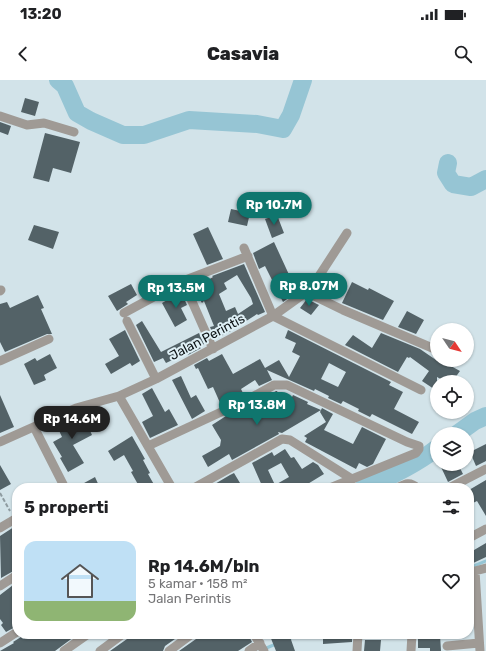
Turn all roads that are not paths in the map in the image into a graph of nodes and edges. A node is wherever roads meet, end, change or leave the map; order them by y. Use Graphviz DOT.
graph roads {
  1 [pos="0,116"];
  2 [pos="74,132"];
  3 [pos="347,233"];
  4 [pos="183,281"];
  5 [pos="308,293"];
  6 [pos="274,316"];
  7 [pos="49,339"];
  8 [pos="430,347"];
  9 [pos="213,349"];
  10 [pos="1,359"];
  11 [pos="156,379"];
  12 [pos="421,390"];
  13 [pos="119,396"];
  14 [pos="34,427"];
  15 [pos="0,442"];
  16 [pos="148,446"];
  17 [pos="486,469"];
  18 [pos="352,479"];
  19 [pos="62,483"];
  20 [pos="169,483"];
  21 [pos="203,483"];
  22 [pos="342,483"];
  23 [pos="459,483"];
  24 [pos="12,521"];
  25 [pos="0,528"];
  26 [pos="486,529"];
  27 [pos="474,535"];
  28 [pos="486,568"];
  29 [pos="12,578"];
  30 [pos="0,586"];
  31 [pos="474,586"];
  32 [pos="474,608"];
  33 [pos="12,635"];
  34 [pos="81,639"];
  35 [pos="116,639"];
  36 [pos="185,639"];
  37 [pos="358,639"];
  38 [pos="412,639"];
  39 [pos="0,643"];
  40 [pos="447,646"];
  41 [pos="262,647"];
  42 [pos="480,647"];
  43 [pos="64,651"];
  44 [pos="100,651"];
  45 [pos="169,651"];
  46 [pos="249,651"];
  47 [pos="357,651"];
  48 [pos="411,651"];
  1 -- 2 [label="street"];
  3 -- 5 [label="street"];
  4 -- 6 [label="street"];
  4 -- 9 [label="street"];
  4 -- 11 [label="street"];
  5 -- 6 [label="street, Jalan Perintis"];
  5 -- 8 [label="street"];
  6 -- 9 [label="street, Jalan Perintis"];
  6 -- 12 [label="street"];
  7 -- 10 [label="street"];
  9 -- 11 [label="street, Jalan Perintis"];
  11 -- 13 [label="street, Jalan Perintis"];
  13 -- 14 [label="street, Jalan Perintis"];
  13 -- 16 [label="street"];
  14 -- 15 [label="street, Jalan Perintis"];
  14 -- 19 [label="street"];
  16 -- 18 [label="street"];
  16 -- 20 [label="street"];
  17 -- 23 [label="street"];
  18 -- 21 [label="street"];
  18 -- 22 [label="street"];
  24 -- 25 [label="street"];
  26 -- 27 [label="street"];
  28 -- 31 [label="street"];
  29 -- 30 [label="street"];
  32 -- 42 [label="street"];
  33 -- 39 [label="street"];
  34 -- 43 [label="street"];
  35 -- 44 [label="street"];
  36 -- 45 [label="street"];
  37 -- 47 [label="street"];
  38 -- 48 [label="street"];
  40 -- 42 [label="street"];
  41 -- 46 [label="street"];
}
